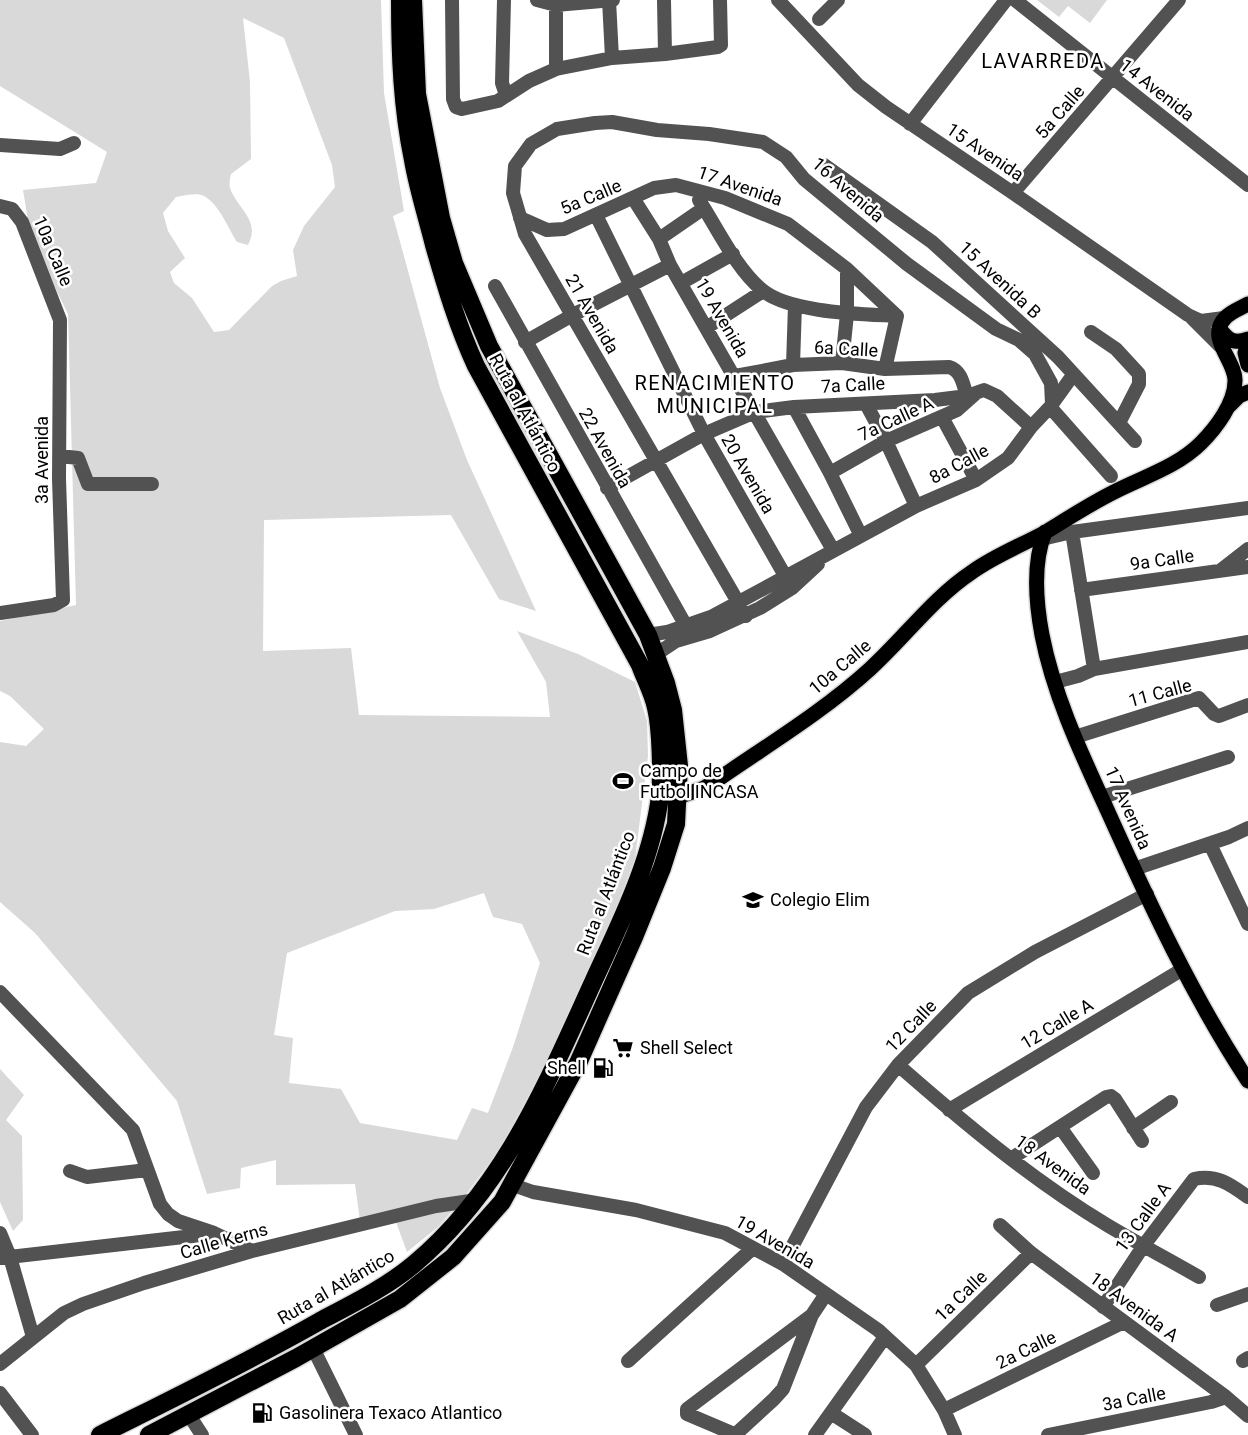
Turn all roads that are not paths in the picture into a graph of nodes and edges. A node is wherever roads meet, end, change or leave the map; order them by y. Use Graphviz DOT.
graph roads {
  1 [pos="388,0"];
  2 [pos="400,0"];
  3 [pos="413,0"];
  4 [pos="425,0"];
  5 [pos="452,0"];
  6 [pos="504,0"];
  7 [pos="537,0"];
  8 [pos="611,0"];
  9 [pos="664,0"];
  10 [pos="720,0"];
  11 [pos="778,0"];
  12 [pos="838,0"];
  13 [pos="1006,0"];
  14 [pos="1015,0"];
  15 [pos="1179,0"];
  16 [pos="556,5"];
  17 [pos="819,19"];
  18 [pos="665,54"];
  19 [pos="612,58"];
  20 [pos="556,69"];
  21 [pos="1113,78"];
  22 [pos="506,95"];
  23 [pos="909,124"];
  24 [pos="557,129"];
  25 [pos="74,142"];
  26 [pos="0,145"];
  27 [pos="824,165"];
  28 [pos="676,185"];
  29 [pos="1248,185"];
  30 [pos="693,191"];
  31 [pos="1013,193"];
  32 [pos="633,198"];
  33 [pos="0,206"];
  34 [pos="704,208"];
  35 [pos="596,215"];
  36 [pos="520,218"];
  37 [pos="658,239"];
  38 [pos="733,254"];
  39 [pos="437,255"];
  40 [pos="454,263"];
  41 [pos="670,265"];
  42 [pos="847,269"];
  43 [pos="631,283"];
  44 [pos="681,283"];
  45 [pos="495,286"];
  46 [pos="764,291"];
  47 [pos="1248,304"];
  48 [pos="795,305"];
  49 [pos="847,314"];
  50 [pos="1188,315"];
  51 [pos="571,316"];
  52 [pos="897,316"];
  53 [pos="60,320"];
  54 [pos="1222,324"];
  55 [pos="706,328"];
  56 [pos="1091,332"];
  57 [pos="1248,341"];
  58 [pos="525,342"];
  59 [pos="1220,345"];
  60 [pos="842,363"];
  61 [pos="793,365"];
  62 [pos="1248,365"];
  63 [pos="885,369"];
  64 [pos="1073,375"];
  65 [pos="735,376"];
  66 [pos="1248,392"];
  67 [pos="971,395"];
  68 [pos="866,404"];
  69 [pos="1051,406"];
  70 [pos="1229,406"];
  71 [pos="794,407"];
  72 [pos="755,412"];
  73 [pos="942,417"];
  74 [pos="1119,423"];
  75 [pos="1031,427"];
  76 [pos="704,434"];
  77 [pos="886,441"];
  78 [pos="1135,441"];
  79 [pos="60,456"];
  80 [pos="658,461"];
  81 [pos="830,472"];
  82 [pos="1111,476"];
  83 [pos="976,480"];
  84 [pos="152,484"];
  85 [pos="607,488"];
  86 [pos="916,506"];
  87 [pos="1248,508"];
  88 [pos="1068,533"];
  89 [pos="861,536"];
  90 [pos="1044,536"];
  91 [pos="1012,549"];
  92 [pos="1248,549"];
  93 [pos="833,550"];
  94 [pos="1038,563"];
  95 [pos="1248,567"];
  96 [pos="1221,570"];
  97 [pos="789,582"];
  98 [pos="1081,590"];
  99 [pos="742,610"];
  100 [pos="0,613"];
  101 [pos="687,626"];
  102 [pos="648,635"];
  103 [pos="1248,642"];
  104 [pos="655,655"];
  105 [pos="1091,669"];
  106 [pos="1053,677"];
  107 [pos="1248,705"];
  108 [pos="1075,737"];
  109 [pos="1228,757"];
  110 [pos="678,797"];
  111 [pos="1102,797"];
  112 [pos="1248,828"];
  113 [pos="1210,844"];
  114 [pos="1134,869"];
  115 [pos="1147,894"];
  116 [pos="1248,924"];
  117 [pos="1183,969"];
  118 [pos="0,992"];
  119 [pos="898,1065"];
  120 [pos="1248,1081"];
  121 [pos="1171,1102"];
  122 [pos="949,1110"];
  123 [pos="1060,1127"];
  124 [pos="1133,1128"];
  125 [pos="1142,1141"];
  126 [pos="1012,1158"];
  127 [pos="147,1170"];
  128 [pos="70,1171"];
  129 [pos="1093,1173"];
  130 [pos="513,1185"];
  131 [pos="1247,1194"];
  132 [pos="477,1200"];
  133 [pos="1000,1225"];
  134 [pos="0,1233"];
  135 [pos="214,1233"];
  136 [pos="1144,1245"];
  137 [pos="753,1248"];
  138 [pos="252,1251"];
  139 [pos="1031,1253"];
  140 [pos="5,1257"];
  141 [pos="783,1264"];
  142 [pos="1199,1277"];
  143 [pos="826,1294"];
  144 [pos="1248,1294"];
  145 [pos="1217,1305"];
  146 [pos="1103,1307"];
  147 [pos="812,1315"];
  148 [pos="1124,1322"];
  149 [pos="33,1336"];
  150 [pos="885,1337"];
  151 [pos="313,1348"];
  152 [pos="628,1361"];
  153 [pos="0,1364"];
  154 [pos="916,1365"];
  155 [pos="0,1393"];
  156 [pos="1227,1397"];
  157 [pos="944,1410"];
  158 [pos="831,1413"];
  159 [pos="189,1415"];
  160 [pos="1248,1416"];
  161 [pos="734,1434"];
  162 [pos="32,1435"];
  163 [pos="100,1435"];
  164 [pos="148,1435"];
  165 [pos="202,1435"];
  166 [pos="356,1435"];
  167 [pos="815,1435"];
  168 [pos="865,1435"];
  169 [pos="955,1435"];
  170 [pos="1048,1435"];
  1 -- 39 [label="highway"];
  2 -- 39 [label="highway, Ruta al Atlántico"];
  3 -- 40 [label="highway, Ruta al Atlántico"];
  4 -- 40 [label="highway"];
  5 -- 22 [label="street"];
  6 -- 22 [label="street"];
  7 -- 16 [label="street"];
  8 -- 16 [label="street"];
  8 -- 19 [label="street"];
  9 -- 18 [label="street"];
  10 -- 18 [label="street"];
  11 -- 23 [label="street, 15 Avenida"];
  12 -- 17 [label="street"];
  13 -- 23 [label="street"];
  14 -- 21 [label="street, 14 Avenida"];
  15 -- 21 [label="street, 5a Calle"];
  16 -- 20 [label="street"];
  18 -- 19 [label="street"];
  19 -- 20 [label="street"];
  20 -- 22 [label="street"];
  21 -- 29 [label="street, 14 Avenida"];
  21 -- 31 [label="street, 5a Calle"];
  23 -- 31 [label="street, 15 Avenida"];
  24 -- 36 [label="street, 21 Avenida"];
  24 -- 69 [label="street, 16 Avenida"];
  25 -- 26 [label="street"];
  27 -- 64 [label="street, 15 Avenida B"];
  28 -- 30 [label="street, 17 Avenida"];
  28 -- 32 [label="street, 5a Calle"];
  30 -- 34 [label="street"];
  30 -- 42 [label="street, 17 Avenida"];
  31 -- 50 [label="street, 15 Avenida"];
  32 -- 35 [label="street, 5a Calle"];
  32 -- 37 [label="street, 19 Avenida"];
  33 -- 53 [label="street, 10a Calle"];
  34 -- 37 [label="street"];
  34 -- 38 [label="street"];
  35 -- 36 [label="street, 5a Calle"];
  35 -- 43 [label="street, 20 Avenida"];
  36 -- 51 [label="street, 21 Avenida"];
  37 -- 41 [label="street, 19 Avenida"];
  38 -- 44 [label="street"];
  38 -- 46 [label="street"];
  39 -- 132 [label="highway, Ruta al Atlántico"];
  40 -- 102 [label="highway, Ruta al Atlántico"];
  41 -- 43 [label="street"];
  41 -- 44 [label="street, 19 Avenida"];
  42 -- 49 [label="street"];
  42 -- 52 [label="street, 17 Avenida"];
  43 -- 51 [label="street"];
  43 -- 76 [label="street, 20 Avenida"];
  44 -- 55 [label="street, 19 Avenida"];
  45 -- 58 [label="street, 22 Avenida"];
  46 -- 48 [label="street"];
  46 -- 55 [label="street"];
  47 -- 54 [label="main road"];
  48 -- 49 [label="street"];
  48 -- 61 [label="street"];
  49 -- 52 [label="street"];
  49 -- 60 [label="street"];
  50 -- 54 [label="street, 15 Avenida"];
  50 -- 59 [label="street, 15 Avenida"];
  51 -- 58 [label="street"];
  51 -- 80 [label="street, 21 Avenida"];
  52 -- 63 [label="street"];
  53 -- 79 [label="street, 3a Avenida"];
  54 -- 57 [label="main road"];
  54 -- 59 [label="main road"];
  55 -- 65 [label="street, 19 Avenida"];
  56 -- 74 [label="street"];
  57 -- 62 [label="main road"];
  58 -- 85 [label="street, 22 Avenida"];
  59 -- 70 [label="main road"];
  60 -- 61 [label="street, 6a Calle"];
  60 -- 63 [label="street, 6a Calle"];
  61 -- 65 [label="street, 6a Calle"];
  63 -- 67 [label="street, 6a Calle"];
  64 -- 69 [label="street, 8a Calle"];
  64 -- 74 [label="street, 15 Avenida B"];
  65 -- 72 [label="street, 19 Avenida"];
  66 -- 70 [label="main road"];
  67 -- 68 [label="street, 7a Calle"];
  67 -- 73 [label="street, 7a Calle A"];
  67 -- 75 [label="street"];
  68 -- 71 [label="street, 7a Calle"];
  68 -- 77 [label="street"];
  69 -- 75 [label="street, 8a Calle"];
  69 -- 82 [label="street"];
  70 -- 90 [label="main road"];
  71 -- 72 [label="street, 7a Calle"];
  71 -- 81 [label="street"];
  72 -- 76 [label="street, 7a Calle"];
  72 -- 93 [label="street, 19 Avenida"];
  73 -- 77 [label="street, 7a Calle A"];
  73 -- 83 [label="street"];
  74 -- 78 [label="street, 15 Avenida B"];
  75 -- 83 [label="street, 8a Calle"];
  76 -- 80 [label="street, 7a Calle"];
  76 -- 97 [label="street, 20 Avenida"];
  77 -- 81 [label="street, 7a Calle A"];
  77 -- 86 [label="street"];
  79 -- 84 [label="street"];
  79 -- 100 [label="street, 3a Avenida"];
  80 -- 85 [label="street, 7a Calle"];
  80 -- 99 [label="street, 21 Avenida"];
  81 -- 89 [label="street"];
  83 -- 86 [label="street, 8a Calle"];
  85 -- 101 [label="street, 22 Avenida"];
  86 -- 89 [label="street, 8a Calle"];
  87 -- 88 [label="street"];
  88 -- 90 [label="street"];
  88 -- 98 [label="street"];
  89 -- 93 [label="street, 8a Calle"];
  90 -- 91 [label="main road, 10a Calle"];
  90 -- 94 [label="main road, 17 Avenida"];
  91 -- 94 [label="main road"];
  91 -- 110 [label="main road, 10a Calle"];
  92 -- 96 [label="street"];
  93 -- 97 [label="street, 8a Calle"];
  94 -- 106 [label="main road, 17 Avenida"];
  95 -- 96 [label="street, 9a Calle"];
  96 -- 98 [label="street, 9a Calle"];
  97 -- 99 [label="street, 8a Calle"];
  98 -- 105 [label="street"];
  99 -- 101 [label="street, 8a Calle"];
  99 -- 104 [label="street, 8a Calle"];
  101 -- 102 [label="street, 8a Calle"];
  102 -- 104 [label="highway, Ruta al Atlántico"];
  103 -- 105 [label="street"];
  104 -- 110 [label="highway, Ruta al Atlántico"];
  105 -- 106 [label="street"];
  106 -- 108 [label="main road, 17 Avenida"];
  107 -- 108 [label="street, 11 Calle"];
  108 -- 111 [label="main road, 17 Avenida"];
  109 -- 111 [label="street"];
  110 -- 130 [label="highway, Ruta al Atlántico"];
  111 -- 114 [label="main road, 17 Avenida"];
  112 -- 113 [label="street"];
  113 -- 114 [label="street"];
  113 -- 116 [label="street"];
  114 -- 115 [label="main road, 17 Avenida"];
  115 -- 117 [label="main road, 17 Avenida"];
  115 -- 119 [label="street, 12 Calle"];
  117 -- 120 [label="main road, 17 Avenida"];
  117 -- 122 [label="street, 12 Calle A"];
  118 -- 127 [label="street"];
  119 -- 122 [label="street, 18 Avenida"];
  119 -- 141 [label="street, 12 Calle"];
  121 -- 124 [label="street"];
  122 -- 126 [label="street, 18 Avenida"];
  123 -- 124 [label="street"];
  123 -- 126 [label="street"];
  123 -- 129 [label="street"];
  124 -- 125 [label="street"];
  126 -- 136 [label="street, 18 Avenida"];
  127 -- 128 [label="street"];
  127 -- 135 [label="street"];
  130 -- 137 [label="street, 19 Avenida"];
  130 -- 151 [label="highway, Ruta al Atlántico"];
  131 -- 136 [label="street, 13 Calle A"];
  132 -- 138 [label="street, Calle Kerns"];
  132 -- 163 [label="highway, Ruta al Atlántico"];
  133 -- 139 [label="street, 18 Avenida A"];
  134 -- 140 [label="street"];
  135 -- 138 [label="street"];
  135 -- 140 [label="street"];
  136 -- 142 [label="street, 18 Avenida"];
  136 -- 146 [label="street, 13 Calle A"];
  137 -- 141 [label="street, 19 Avenida"];
  137 -- 152 [label="street"];
  138 -- 149 [label="street, Calle Kerns"];
  139 -- 146 [label="street, 18 Avenida A"];
  139 -- 154 [label="street, 1a Calle"];
  140 -- 149 [label="street"];
  141 -- 143 [label="street, 19 Avenida"];
  143 -- 147 [label="street"];
  143 -- 150 [label="street, 19 Avenida"];
  144 -- 145 [label="street"];
  146 -- 148 [label="street, 18 Avenida A"];
  147 -- 161 [label="street"];
  147 -- 161 [label="street"];
  148 -- 156 [label="street, 18 Avenida A"];
  148 -- 157 [label="street, 2a Calle"];
  149 -- 153 [label="street, Calle Kerns"];
  150 -- 154 [label="street, 19 Avenida"];
  150 -- 158 [label="street"];
  151 -- 159 [label="highway, Ruta al Atlántico"];
  151 -- 166 [label="street"];
  154 -- 157 [label="street, 19 Avenida"];
  155 -- 162 [label="street"];
  156 -- 160 [label="street, 18 Avenida A"];
  156 -- 170 [label="street, 3a Calle"];
  157 -- 169 [label="street, 19 Avenida"];
  158 -- 167 [label="street"];
  158 -- 168 [label="street"];
  159 -- 164 [label="highway, Ruta al Atlántico"];
  159 -- 165 [label="street"];
}
